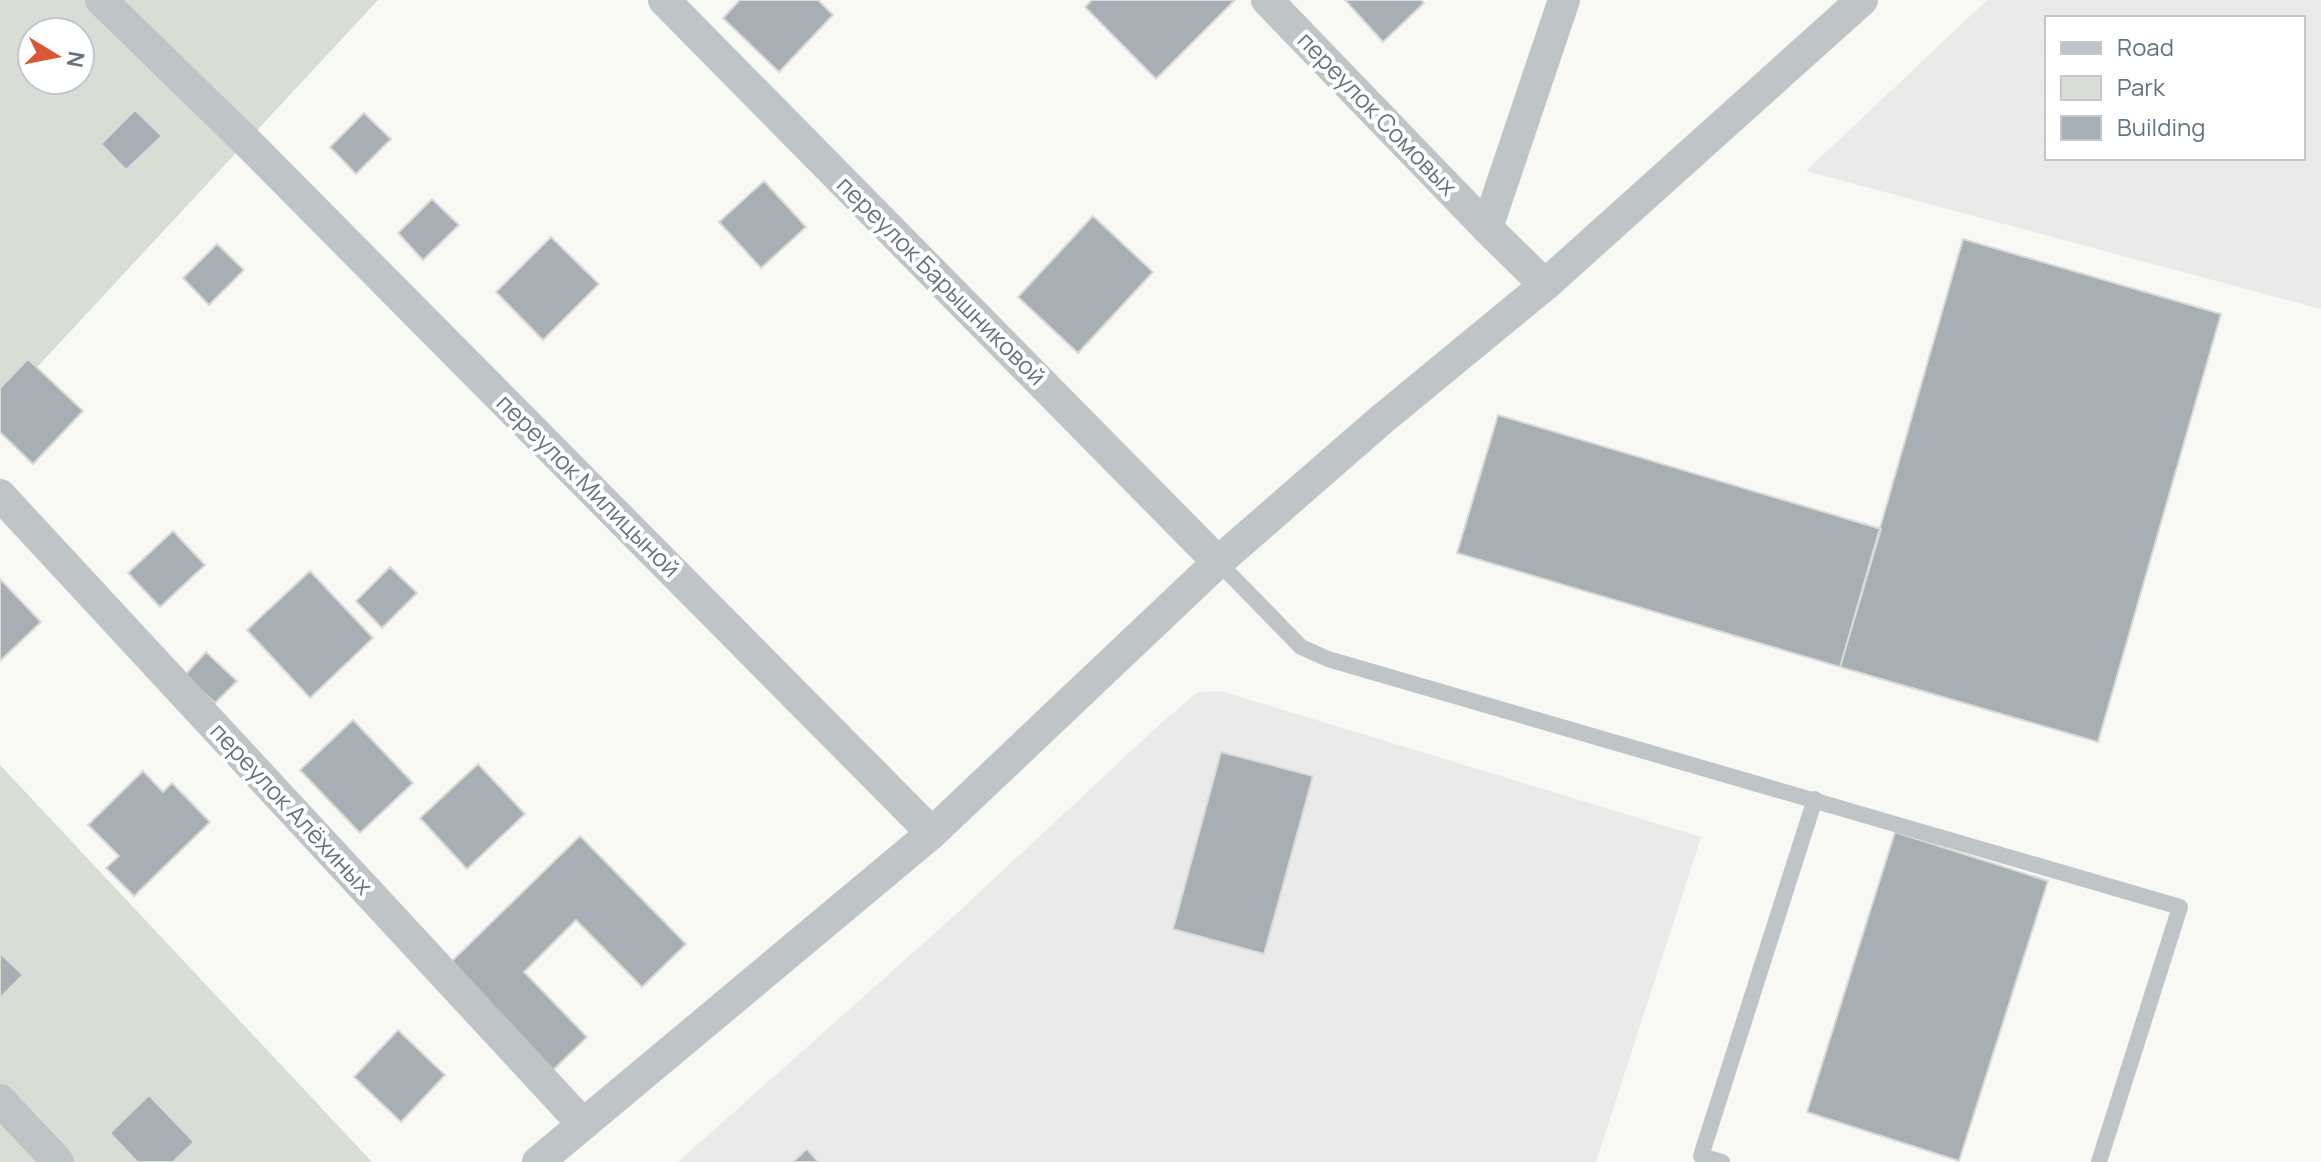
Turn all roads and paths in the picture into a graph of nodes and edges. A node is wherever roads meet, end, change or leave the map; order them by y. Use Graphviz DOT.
graph roads {
  1 [pos="101,0"];
  2 [pos="664,0"];
  3 [pos="1267,0"];
  4 [pos="1564,0"];
  5 [pos="1862,0"];
  6 [pos="1487,228"];
  7 [pos="1545,285"];
  8 [pos="0,495"];
  9 [pos="1218,562"];
  10 [pos="1815,799"];
  11 [pos="932,833"];
  12 [pos="0,1100"];
  13 [pos="582,1123"];
  14 [pos="58,1162"];
  15 [pos="538,1162"];
  16 [pos="1722,1162"];
  17 [pos="2099,1162"];
  1 -- 11 [label="street, переулок Милицыной"];
  2 -- 9 [label="street, переулок Барышниковой"];
  3 -- 6 [label="street, переулок Сомовых"];
  4 -- 6 [label="street"];
  5 -- 7 [label="street"];
  6 -- 7 [label="street, переулок Сомовых"];
  7 -- 9 [label="street"];
  8 -- 13 [label="street, переулок Алёхиных"];
  9 -- 10 [label="lane"];
  9 -- 11 [label="street"];
  10 -- 16 [label="lane"];
  10 -- 17 [label="lane"];
  11 -- 13 [label="street"];
  12 -- 14 [label="street"];
  13 -- 15 [label="street"];
}
